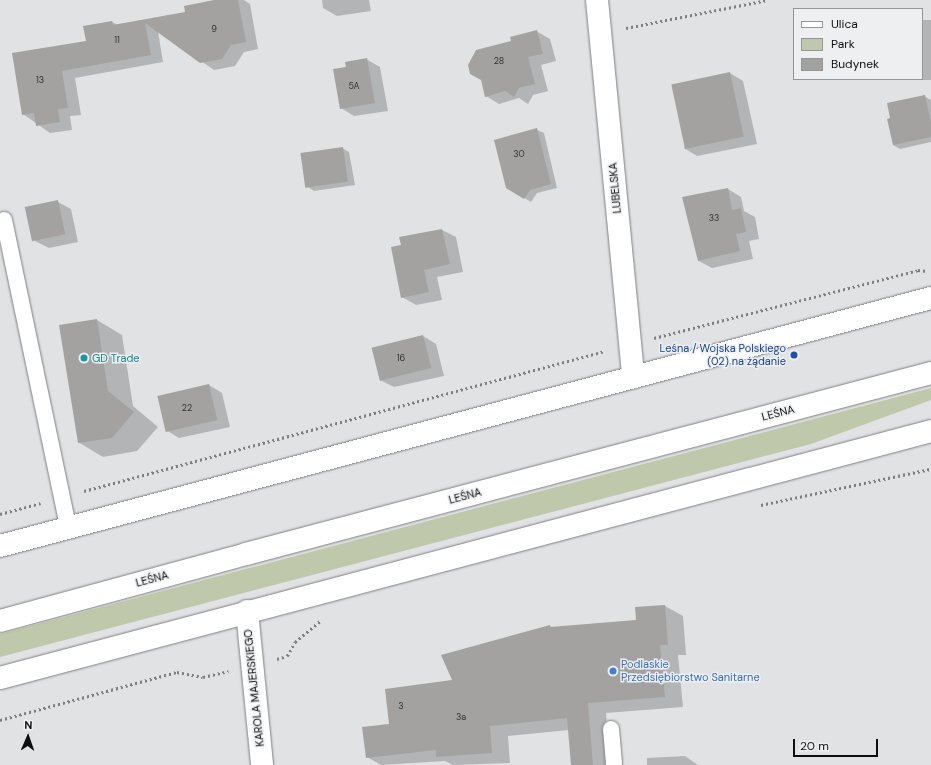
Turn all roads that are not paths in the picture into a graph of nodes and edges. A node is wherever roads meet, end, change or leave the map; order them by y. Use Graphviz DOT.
graph roads {
  1 [pos="597,0"];
  2 [pos="4,220"];
  3 [pos="931,298"];
  4 [pos="931,373"];
  5 [pos="632,377"];
  6 [pos="931,431"];
  7 [pos="68,528"];
  8 [pos="0,546"];
  9 [pos="247,611"];
  10 [pos="0,621"];
  11 [pos="0,678"];
  12 [pos="611,729"];
  13 [pos="262,765"];
  14 [pos="614,765"];
  1 -- 5 [label="main road, LUBELSKA"];
  2 -- 7 [label="lane"];
  3 -- 5 [label="main road"];
  4 -- 10 [label="main road, LEŚNA"];
  5 -- 7 [label="main road"];
  6 -- 9 [label="main road"];
  7 -- 8 [label="main road"];
  9 -- 11 [label="main road"];
  9 -- 13 [label="main road, KAROLA MAJERSKIEGO"];
  12 -- 14 [label="lane"];
}
